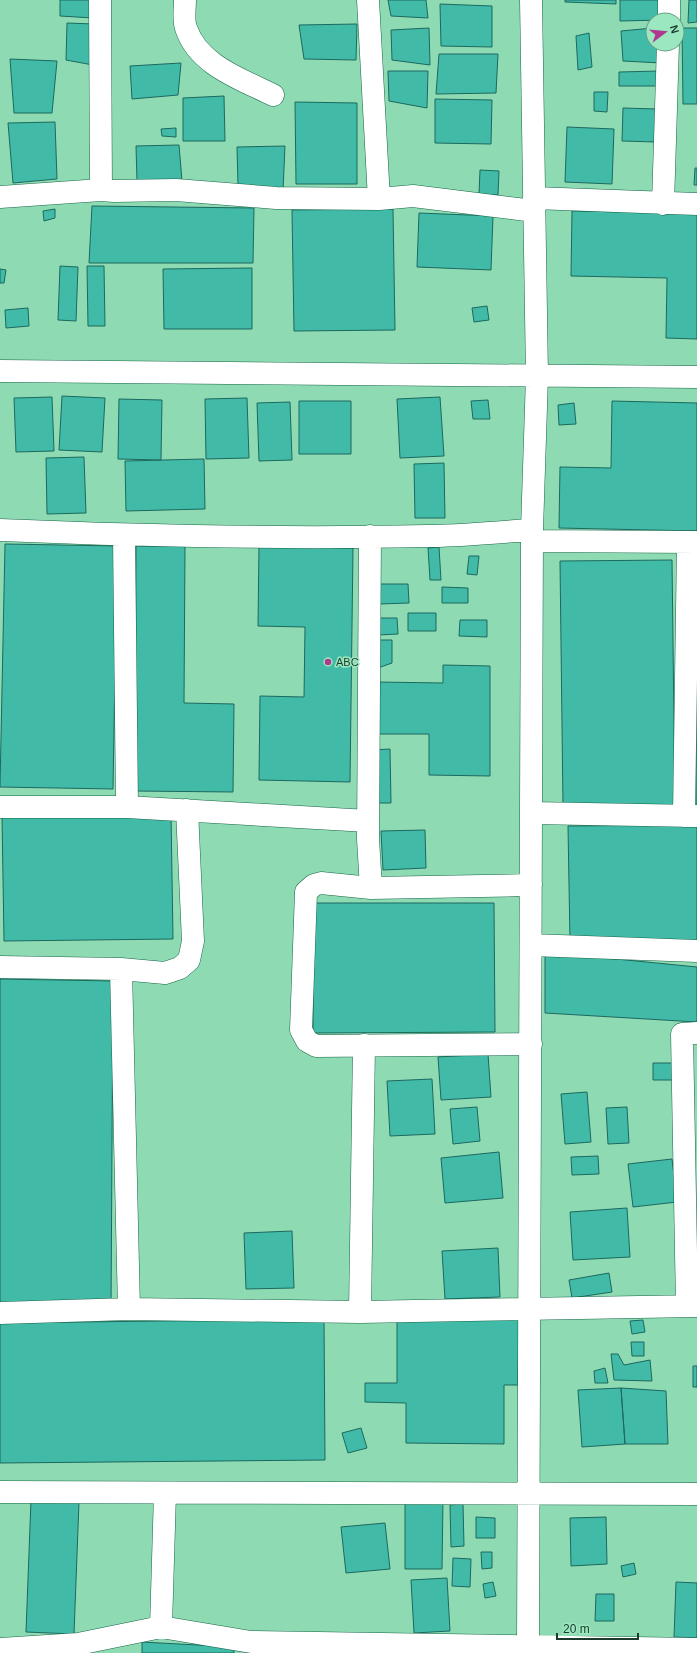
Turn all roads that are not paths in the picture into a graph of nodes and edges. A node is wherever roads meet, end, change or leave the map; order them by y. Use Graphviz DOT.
graph roads {
  1 [pos="100,0"];
  2 [pos="185,0"];
  3 [pos="368,0"];
  4 [pos="531,0"];
  5 [pos="669,0"];
  6 [pos="668,12"];
  7 [pos="668,52"];
  8 [pos="273,95"];
  9 [pos="101,190"];
  10 [pos="0,197"];
  11 [pos="379,199"];
  12 [pos="534,204"];
  13 [pos="663,204"];
  14 [pos="697,204"];
  15 [pos="0,371"];
  16 [pos="537,376"];
  17 [pos="697,377"];
  18 [pos="0,530"];
  19 [pos="124,535"];
  20 [pos="370,536"];
  21 [pos="532,536"];
  22 [pos="692,542"];
  23 [pos="0,807"];
  24 [pos="127,807"];
  25 [pos="187,810"];
  26 [pos="531,813"];
  27 [pos="690,816"];
  28 [pos="368,821"];
  29 [pos="531,885"];
  30 [pos="371,888"];
  31 [pos="531,945"];
  32 [pos="697,951"];
  33 [pos="0,967"];
  34 [pos="121,970"];
  35 [pos="697,1033"];
  36 [pos="531,1044"];
  37 [pos="364,1045"];
  38 [pos="692,1306"];
  39 [pos="129,1309"];
  40 [pos="530,1310"];
  41 [pos="360,1312"];
  42 [pos="0,1313"];
  43 [pos="0,1492"];
  44 [pos="165,1493"];
  45 [pos="529,1494"];
  46 [pos="697,1494"];
  47 [pos="161,1627"];
  48 [pos="356,1648"];
  49 [pos="0,1649"];
  50 [pos="528,1649"];
  51 [pos="684,1650"];
  1 -- 9 [label="street"];
  2 -- 8 [label="street"];
  3 -- 11 [label="street"];
  4 -- 12 [label="street"];
  5 -- 6 [label="street"];
  7 -- 13 [label="street"];
  9 -- 10 [label="street"];
  9 -- 11 [label="street"];
  11 -- 12 [label="street"];
  12 -- 13 [label="street"];
  12 -- 16 [label="street"];
  13 -- 14 [label="street"];
  15 -- 16 [label="street"];
  16 -- 17 [label="street"];
  16 -- 21 [label="street"];
  18 -- 19 [label="street"];
  19 -- 20 [label="street"];
  19 -- 24 [label="street"];
  20 -- 21 [label="street"];
  20 -- 28 [label="street"];
  21 -- 22 [label="street"];
  21 -- 26 [label="street"];
  22 -- 27 [label="street"];
  23 -- 24 [label="street"];
  24 -- 25 [label="street"];
  25 -- 28 [label="street"];
  25 -- 34 [label="street"];
  26 -- 27 [label="street"];
  26 -- 29 [label="street"];
  28 -- 30 [label="street"];
  29 -- 30 [label="street"];
  29 -- 31 [label="street"];
  30 -- 37 [label="street"];
  31 -- 32 [label="street"];
  31 -- 36 [label="street"];
  33 -- 34 [label="street"];
  34 -- 39 [label="street"];
  35 -- 38 [label="street"];
  36 -- 37 [label="street"];
  36 -- 40 [label="street"];
  37 -- 41 [label="street"];
  38 -- 40 [label="street"];
  39 -- 41 [label="street"];
  39 -- 42 [label="street"];
  40 -- 41 [label="street"];
  40 -- 45 [label="street"];
  43 -- 44 [label="street"];
  44 -- 45 [label="street"];
  44 -- 47 [label="street"];
  45 -- 46 [label="street"];
  45 -- 50 [label="street"];
  47 -- 48 [label="street"];
  47 -- 49 [label="street"];
  48 -- 50 [label="street"];
  50 -- 51 [label="street"];
}
